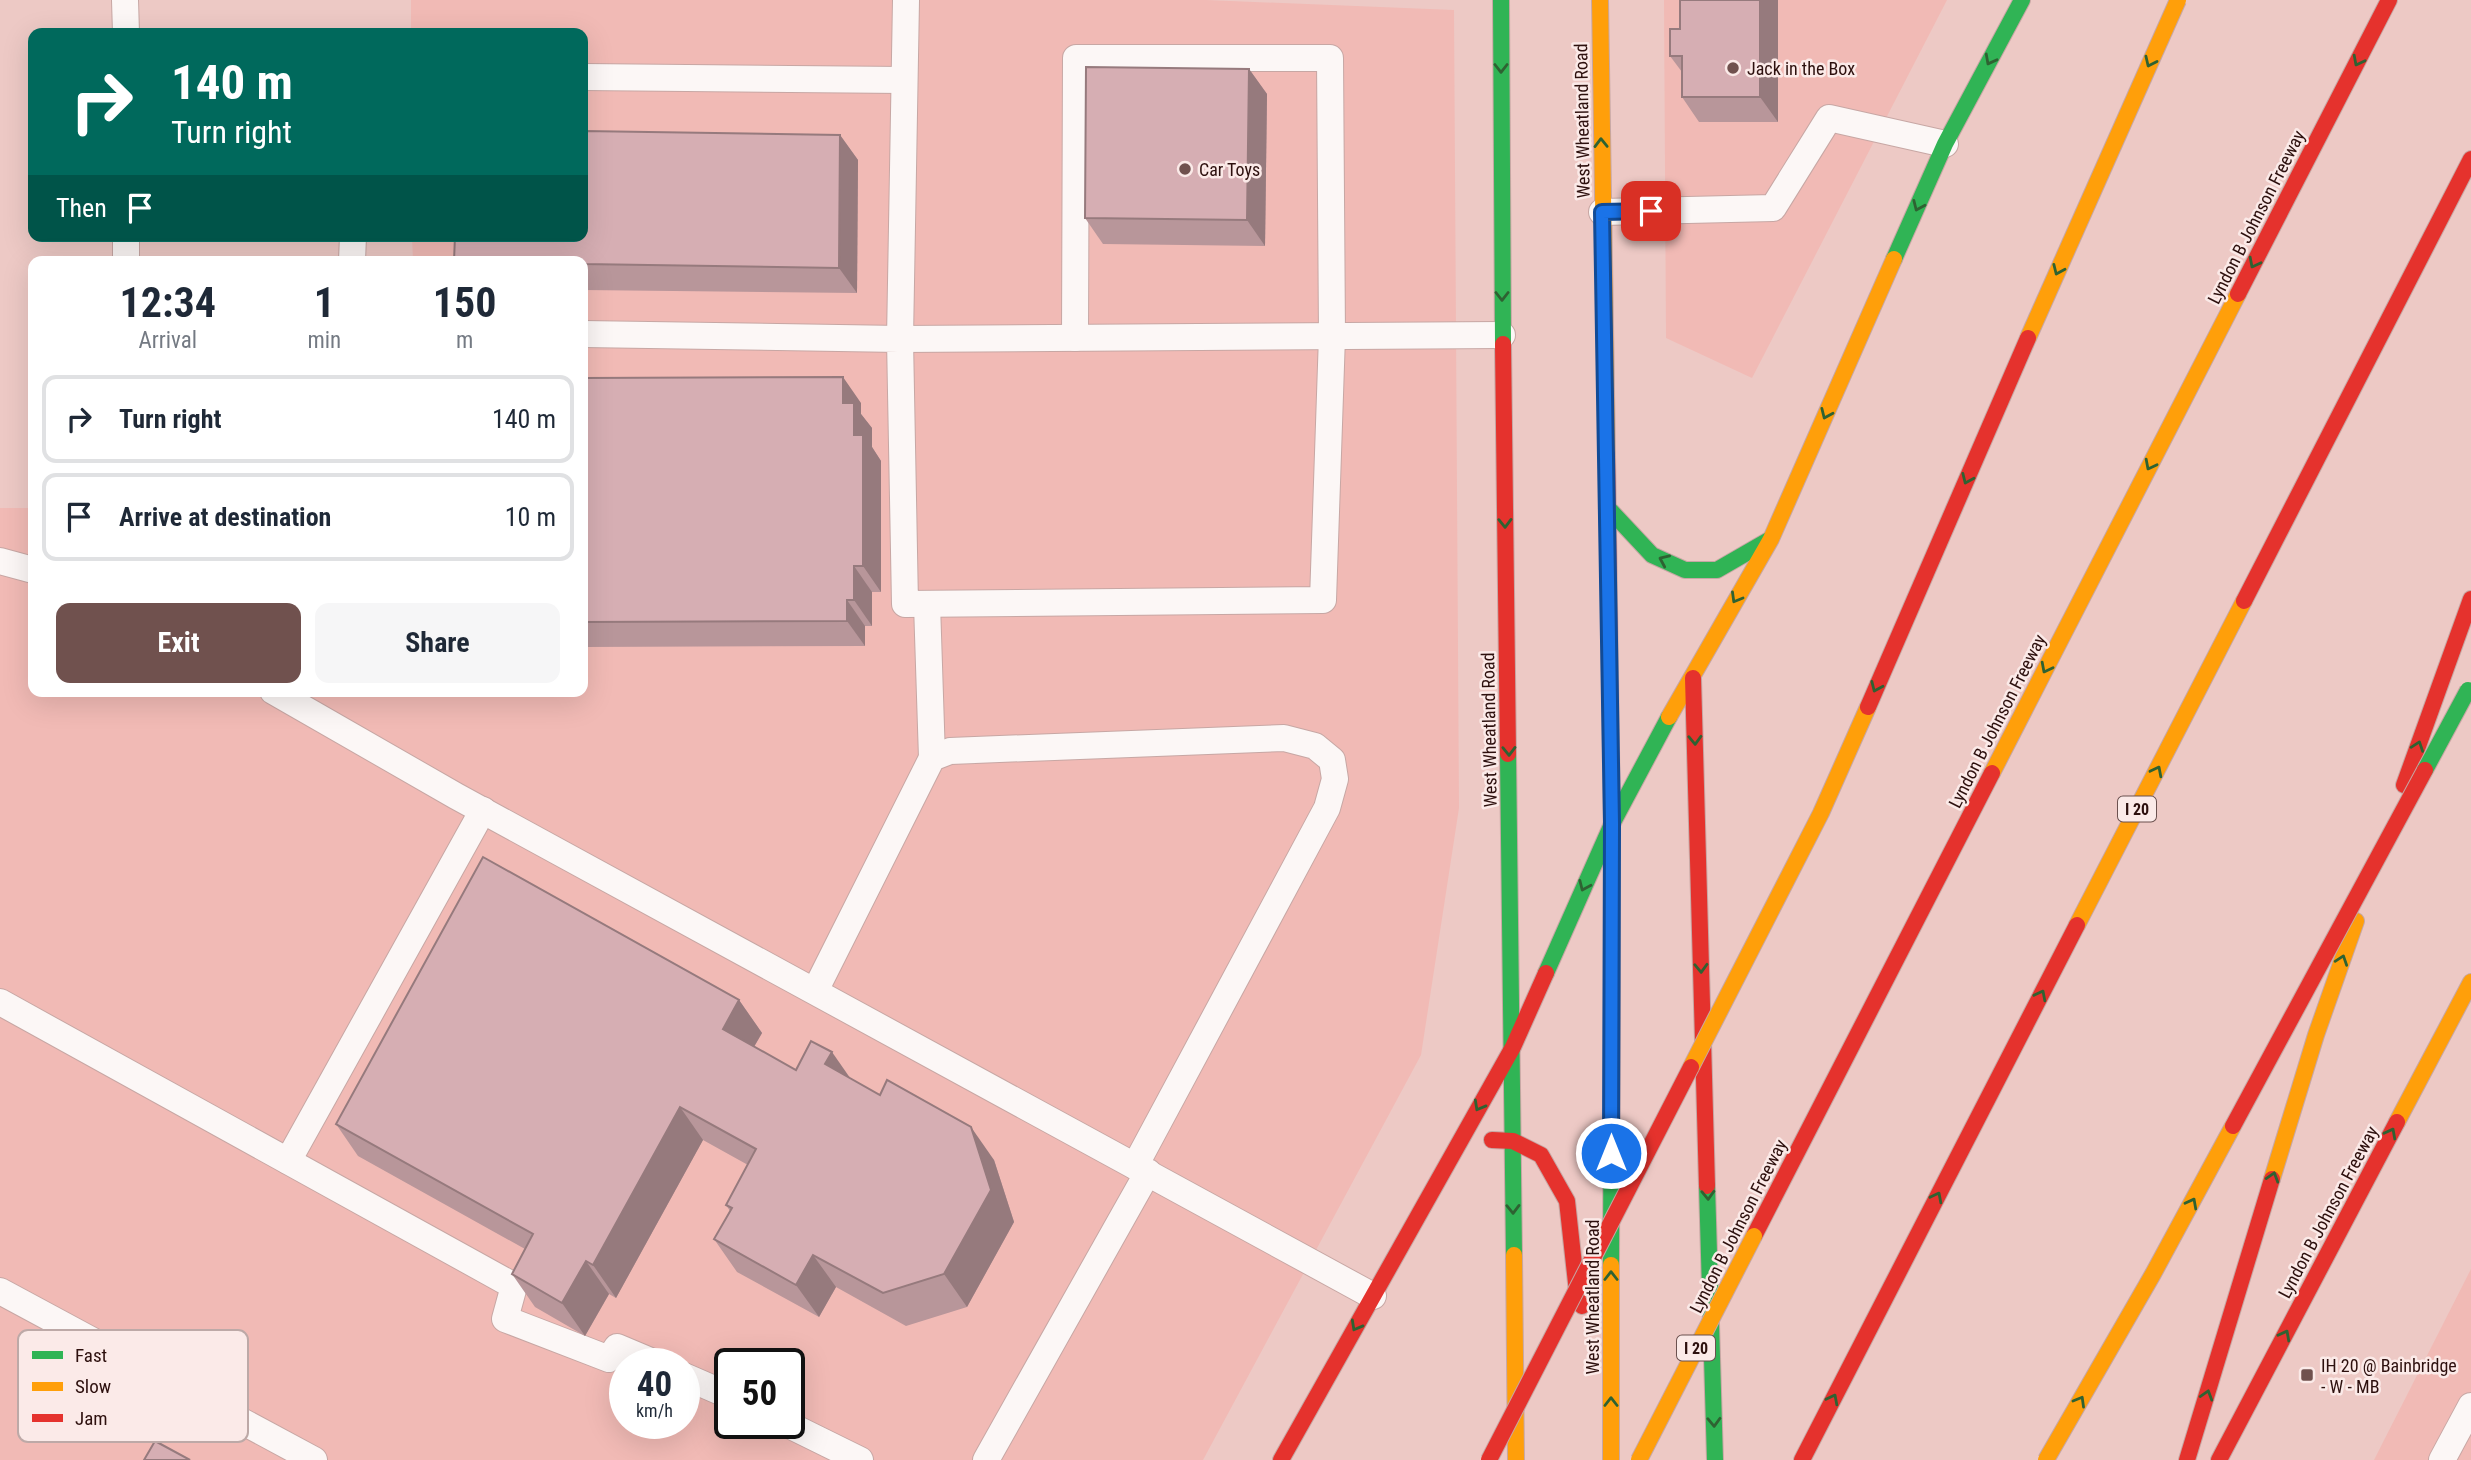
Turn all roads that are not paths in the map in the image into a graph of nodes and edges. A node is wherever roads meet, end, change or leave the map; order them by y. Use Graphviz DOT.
graph roads {
  1 [pos="125,0"];
  2 [pos="906,0"];
  3 [pos="1501,0"];
  4 [pos="1600,0"];
  5 [pos="2022,0"];
  6 [pos="2178,0"];
  7 [pos="2389,0"];
  8 [pos="126,28"];
  9 [pos="588,77"];
  10 [pos="904,80"];
  11 [pos="1945,144"];
  12 [pos="2471,159"];
  13 [pos="1602,212"];
  14 [pos="588,334"];
  15 [pos="1502,335"];
  16 [pos="1332,336"];
  17 [pos="1075,338"];
  18 [pos="900,339"];
  19 [pos="1608,508"];
  20 [pos="1771,539"];
  21 [pos="0,561"];
  22 [pos="28,569"];
  23 [pos="2471,599"];
  24 [pos="927,604"];
  25 [pos="1693,672"];
  26 [pos="2470,687"];
  27 [pos="284,697"];
  28 [pos="932,758"];
  29 [pos="483,810"];
  30 [pos="1612,824"];
  31 [pos="2471,982"];
  32 [pos="815,991"];
  33 [pos="0,1002"];
  34 [pos="1513,1047"];
  35 [pos="1462,1138"];
  36 [pos="1513,1141"];
  37 [pos="288,1161"];
  38 [pos="1141,1169"];
  39 [pos="0,1291"];
  40 [pos="1373,1296"];
  41 [pos="72,1330"];
  42 [pos="1611,1344"];
  43 [pos="609,1359"];
  44 [pos="2471,1406"];
  45 [pos="248,1424"];
  46 [pos="805,1433"];
  47 [pos="314,1460"];
  48 [pos="860,1460"];
  49 [pos="986,1460"];
  50 [pos="1281,1460"];
  51 [pos="1489,1460"];
  52 [pos="1516,1460"];
  53 [pos="1611,1460"];
  54 [pos="1639,1460"];
  55 [pos="1715,1460"];
  56 [pos="1802,1460"];
  57 [pos="2046,1460"];
  58 [pos="2187,1460"];
  59 [pos="2219,1460"];
  60 [pos="2442,1460"];
  1 -- 8 [label="lane"];
  2 -- 10 [label="lane"];
  3 -- 15 [label="main road, West Wheatland Road, one-way"];
  13 -- 4 [label="main road, West Wheatland Road, one-way"];
  5 -- 11 [label="main road, one-way"];
  6 -- 51 [label="main road, one-way, bridge"];
  7 -- 54 [label="main road, Lyndon B Johnson Freeway / I 20, one-way, bridge"];
  9 -- 10 [label="lane"];
  10 -- 18 [label="lane"];
  11 -- 13 [label="lane"];
  11 -- 20 [label="main road, one-way"];
  56 -- 12 [label="main road, I 20, one-way"];
  13 -- 19 [label="main road, West Wheatland Road"];
  14 -- 18 [label="lane"];
  15 -- 16 [label="lane"];
  15 -- 34 [label="main road, West Wheatland Road, one-way"];
  16 -- 17 [label="lane"];
  16 -- 17 [label="lane"];
  16 -- 24 [label="lane"];
  17 -- 18 [label="lane"];
  18 -- 24 [label="lane"];
  20 -- 19 [label="main road, one-way"];
  19 -- 30 [label="main road, West Wheatland Road"];
  20 -- 25 [label="main road, one-way"];
  21 -- 22 [label="lane"];
  58 -- 23 [label="main road, one-way"];
  24 -- 28 [label="lane"];
  25 -- 30 [label="main road"];
  25 -- 55 [label="main road, one-way"];
  57 -- 26 [label="main road, one-way, bridge"];
  27 -- 29 [label="lane"];
  28 -- 32 [label="lane"];
  28 -- 38 [label="lane"];
  29 -- 32 [label="lane"];
  29 -- 37 [label="lane"];
  30 -- 34 [label="main road, one-way"];
  42 -- 30 [label="main road, West Wheatland Road, one-way"];
  59 -- 31 [label="main road, Lyndon B Johnson Freeway, one-way"];
  32 -- 38 [label="lane"];
  33 -- 37 [label="lane"];
  34 -- 35 [label="main road, one-way"];
  34 -- 36 [label="main road, West Wheatland Road"];
  35 -- 36 [label="main road"];
  35 -- 40 [label="main road"];
  36 -- 42 [label="main road"];
  36 -- 52 [label="main road, West Wheatland Road, one-way"];
  37 -- 43 [label="lane"];
  38 -- 40 [label="lane"];
  38 -- 49 [label="lane"];
  39 -- 41 [label="lane"];
  40 -- 50 [label="main road, one-way"];
  53 -- 42 [label="main road, West Wheatland Road, one-way"];
  44 -- 60 [label="lane"];
  45 -- 47 [label="lane"];
  46 -- 48 [label="lane"];
}
